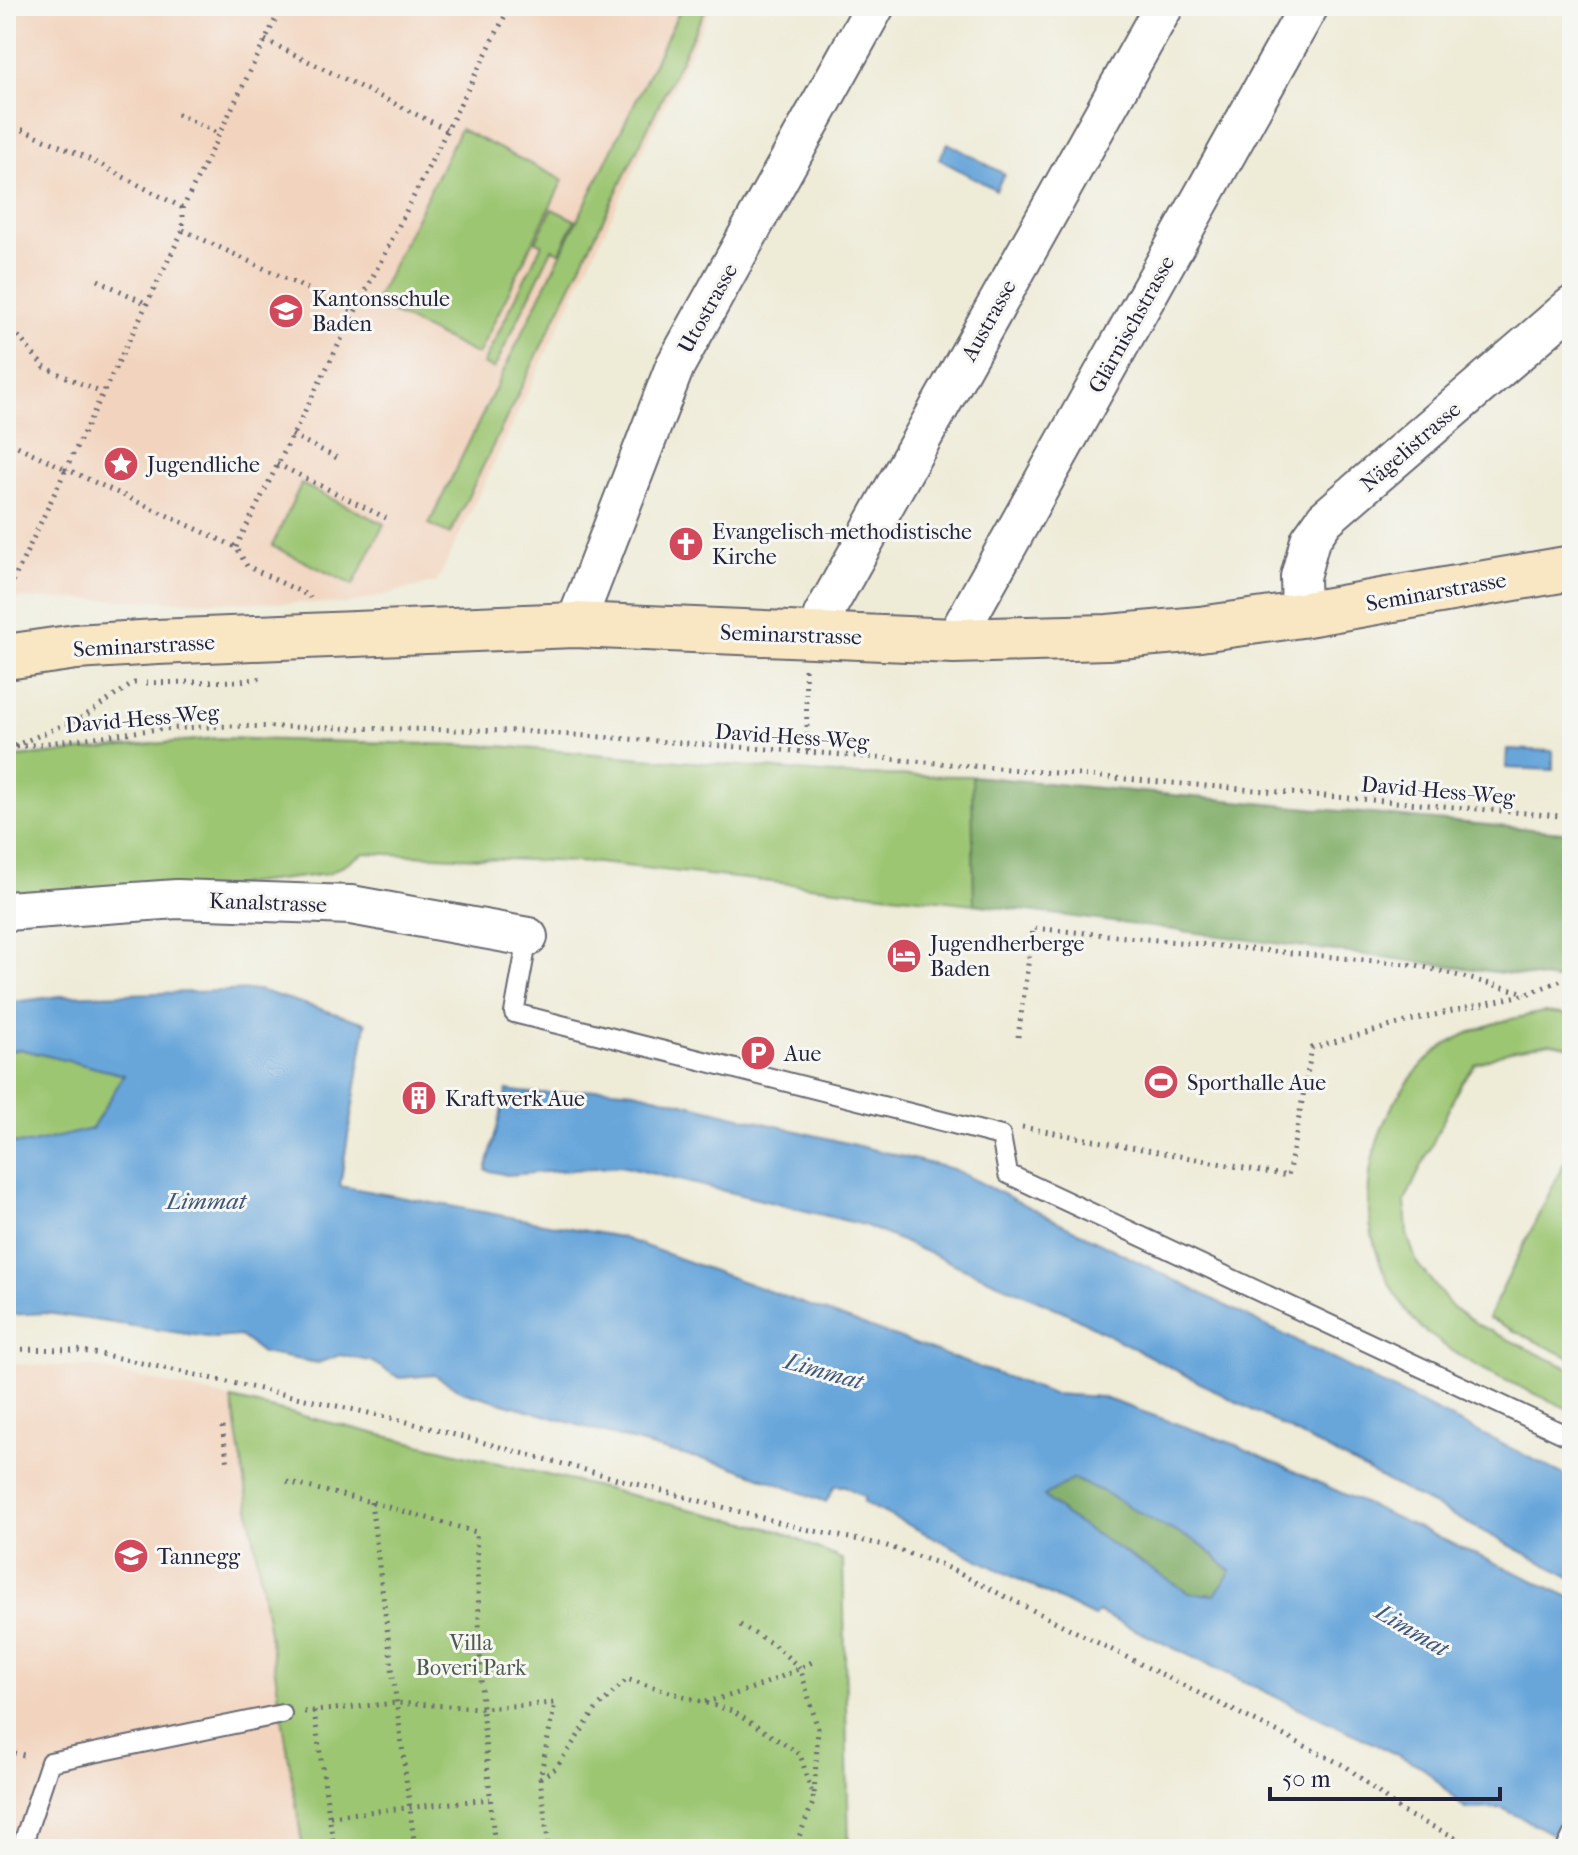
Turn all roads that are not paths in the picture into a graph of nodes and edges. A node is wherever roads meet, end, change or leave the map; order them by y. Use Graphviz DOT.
graph roads {
  1 [pos="875,6"];
  2 [pos="1164,6"];
  3 [pos="1309,6"];
  4 [pos="1572,306"];
  5 [pos="1572,568"];
  6 [pos="1301,615"];
  7 [pos="575,625"];
  8 [pos="806,634"];
  9 [pos="954,641"];
  10 [pos="6,657"];
  11 [pos="6,911"];
  12 [pos="528,937"];
  13 [pos="1572,1438"];
  14 [pos="282,1714"];
  15 [pos="1572,1836"];
  16 [pos="21,1849"];
  17 [pos="1566,1849"];
  1 -- 7 [label="street, Utostrasse"];
  2 -- 8 [label="street, Austrasse"];
  3 -- 9 [label="street, Glärnischstrasse"];
  4 -- 6 [label="street, Nägelistrasse"];
  5 -- 6 [label="main road, Seminarstrasse"];
  6 -- 9 [label="main road, Seminarstrasse"];
  7 -- 8 [label="main road, Seminarstrasse"];
  7 -- 10 [label="main road, Seminarstrasse"];
  8 -- 9 [label="main road, Seminarstrasse"];
  11 -- 12 [label="street, Kanalstrasse"];
  12 -- 13 [label="lane"];
  14 -- 16 [label="lane"];
  15 -- 17 [label="lane"];
}
